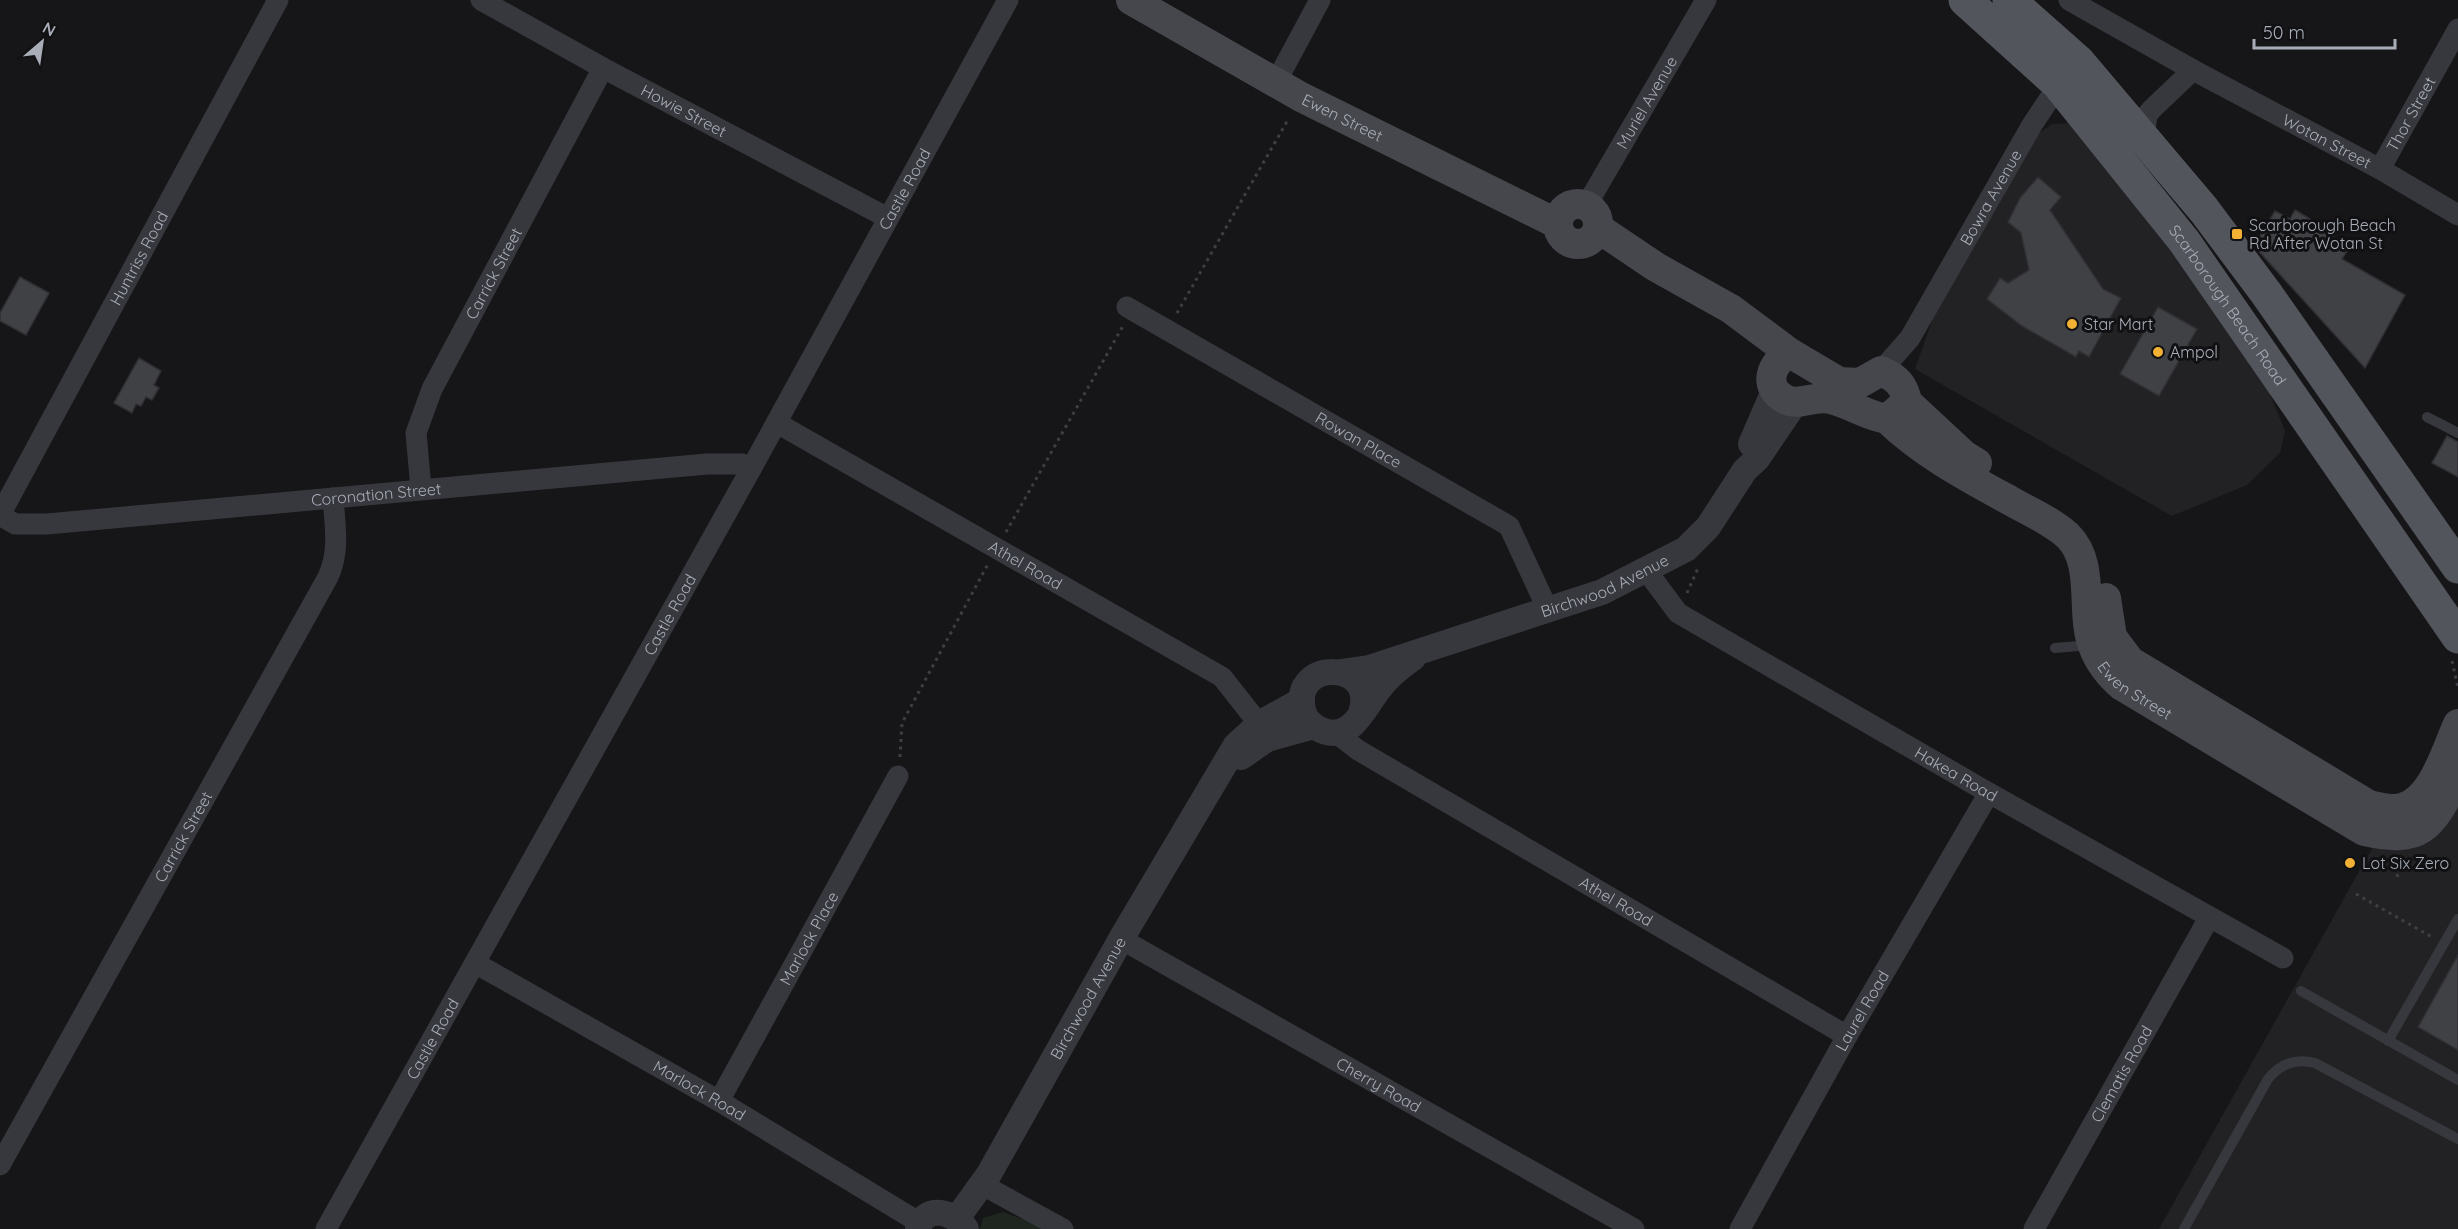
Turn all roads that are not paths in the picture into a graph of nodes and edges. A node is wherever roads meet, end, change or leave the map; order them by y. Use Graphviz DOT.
graph roads {
  1 [pos="278,0"];
  2 [pos="481,0"];
  3 [pos="1008,0"];
  4 [pos="1131,0"];
  5 [pos="1164,0"];
  6 [pos="1320,0"];
  7 [pos="1706,0"];
  8 [pos="1965,0"];
  9 [pos="2009,0"];
  10 [pos="2069,0"];
  11 [pos="2458,28"];
  12 [pos="603,68"];
  13 [pos="2193,70"];
  14 [pos="2068,73"];
  15 [pos="1286,82"];
  16 [pos="2144,137"];
  17 [pos="2380,169"];
  18 [pos="2458,214"];
  19 [pos="888,218"];
  20 [pos="1578,222"];
  21 [pos="1127,307"];
  22 [pos="1910,338"];
  23 [pos="1790,352"];
  24 [pos="2320,369"];
  25 [pos="1780,390"];
  26 [pos="1895,395"];
  27 [pos="2427,417"];
  28 [pos="777,423"];
  29 [pos="2458,433"];
  30 [pos="751,469"];
  31 [pos="421,489"];
  32 [pos="333,498"];
  33 [pos="0,515"];
  34 [pos="2458,533"];
  35 [pos="2458,567"];
  36 [pos="1646,570"];
  37 [pos="1548,610"];
  38 [pos="2458,637"];
  39 [pos="2102,641"];
  40 [pos="2055,648"];
  41 [pos="1426,649"];
  42 [pos="1341,672"];
  43 [pos="1302,700"];
  44 [pos="1360,716"];
  45 [pos="1259,724"];
  46 [pos="2458,724"];
  47 [pos="1325,730"];
  48 [pos="1385,766"];
  49 [pos="898,776"];
  50 [pos="2458,776"];
  51 [pos="1217,778"];
  52 [pos="1989,793"];
  53 [pos="2327,795"];
  54 [pos="2209,918"];
  55 [pos="2458,919"];
  56 [pos="1121,939"];
  57 [pos="2283,958"];
  58 [pos="475,963"];
  59 [pos="2301,991"];
  60 [pos="1847,1036"];
  61 [pos="2388,1041"];
  62 [pos="2458,1080"];
  63 [pos="719,1101"];
  64 [pos="2458,1138"];
  65 [pos="0,1166"];
  66 [pos="981,1184"];
  67 [pos="962,1223"];
  68 [pos="919,1226"];
  69 [pos="326,1229"];
  70 [pos="1063,1229"];
  71 [pos="1634,1229"];
  72 [pos="1740,1229"];
  73 [pos="2034,1229"];
  74 [pos="2184,1229"];
  1 -- 33 [label="street, Huntriss Road"];
  2 -- 12 [label="street, Howie Street"];
  3 -- 19 [label="street, Castle Road"];
  4 -- 15 [label="main road, Ewen Street"];
  5 -- 15 [label="main road, Ewen Street"];
  6 -- 15 [label="street"];
  7 -- 20 [label="street, Muriel Avenue"];
  8 -- 14 [label="main road, Scarborough Beach Road"];
  9 -- 14 [label="main road, Scarborough Beach Road"];
  10 -- 13 [label="street, Wotan Street"];
  11 -- 17 [label="street, Thor Street"];
  12 -- 19 [label="street, Howie Street"];
  12 -- 31 [label="street, Carrick Street"];
  13 -- 16 [label="street"];
  13 -- 17 [label="street, Wotan Street"];
  14 -- 16 [label="main road, Scarborough Beach Road"];
  14 -- 22 [label="street, Bowra Avenue"];
  14 -- 38 [label="main road, Scarborough Beach Road"];
  15 -- 20 [label="main road, Ewen Street"];
  16 -- 24 [label="main road, Scarborough Beach Road"];
  17 -- 18 [label="street, Wotan Street"];
  19 -- 28 [label="street, Castle Road"];
  20 -- 23 [label="main road, Ewen Street"];
  20 -- 25 [label="main road, Ewen Street"];
  21 -- 37 [label="street, Rowan Place"];
  22 -- 26 [label="street, Bowra Avenue"];
  22 -- 26 [label="street, Bowra Avenue"];
  23 -- 25 [label="main road"];
  23 -- 26 [label="main road, Ewen Street"];
  24 -- 34 [label="main road"];
  24 -- 35 [label="main road, Scarborough Beach Road"];
  25 -- 26 [label="main road, Ewen Street"];
  25 -- 36 [label="street, Birchwood Avenue"];
  26 -- 39 [label="main road, Ewen Street"];
  27 -- 29 [label="lane"];
  28 -- 30 [label="street, Castle Road"];
  28 -- 45 [label="street, Athel Road"];
  30 -- 31 [label="street, Coronation Street"];
  30 -- 58 [label="street, Castle Road"];
  31 -- 32 [label="street, Coronation Street"];
  32 -- 33 [label="street, Coronation Street"];
  32 -- 65 [label="street, Carrick Street"];
  36 -- 37 [label="street, Birchwood Avenue"];
  36 -- 52 [label="street, Hakea Road"];
  37 -- 41 [label="street, Birchwood Avenue"];
  39 -- 40 [label="lane"];
  39 -- 53 [label="main road, Ewen Street"];
  41 -- 42 [label="street, Birchwood Avenue"];
  41 -- 44 [label="street, Birchwood Avenue"];
  42 -- 43 [label="street, Birchwood Avenue"];
  42 -- 44 [label="street"];
  43 -- 45 [label="street, Birchwood Avenue"];
  43 -- 47 [label="street"];
  44 -- 47 [label="street, Birchwood Avenue"];
  44 -- 48 [label="street, Athel Road"];
  45 -- 51 [label="street, Birchwood Avenue"];
  46 -- 53 [label="main road, Ewen Street"];
  47 -- 48 [label="street, Athel Road"];
  47 -- 51 [label="street, Birchwood Avenue"];
  48 -- 60 [label="street, Athel Road"];
  49 -- 63 [label="street, Marlock Place"];
  50 -- 53 [label="main road, Ewen Street"];
  51 -- 56 [label="street, Birchwood Avenue"];
  52 -- 54 [label="street, Hakea Road"];
  52 -- 60 [label="street, Laurel Road"];
  54 -- 57 [label="street, Hakea Road"];
  54 -- 73 [label="street, Clematis Road"];
  55 -- 61 [label="lane"];
  56 -- 66 [label="street, Birchwood Avenue"];
  56 -- 71 [label="street, Cherry Road"];
  58 -- 63 [label="street, Marlock Road"];
  58 -- 69 [label="street, Castle Road"];
  59 -- 61 [label="lane"];
  60 -- 72 [label="street, Laurel Road"];
  61 -- 62 [label="lane"];
  63 -- 68 [label="street, Marlock Road"];
  64 -- 74 [label="lane"];
  66 -- 67 [label="street, Birchwood Avenue"];
  66 -- 70 [label="street"];
  67 -- 68 [label="street, Birchwood Avenue"];
}
